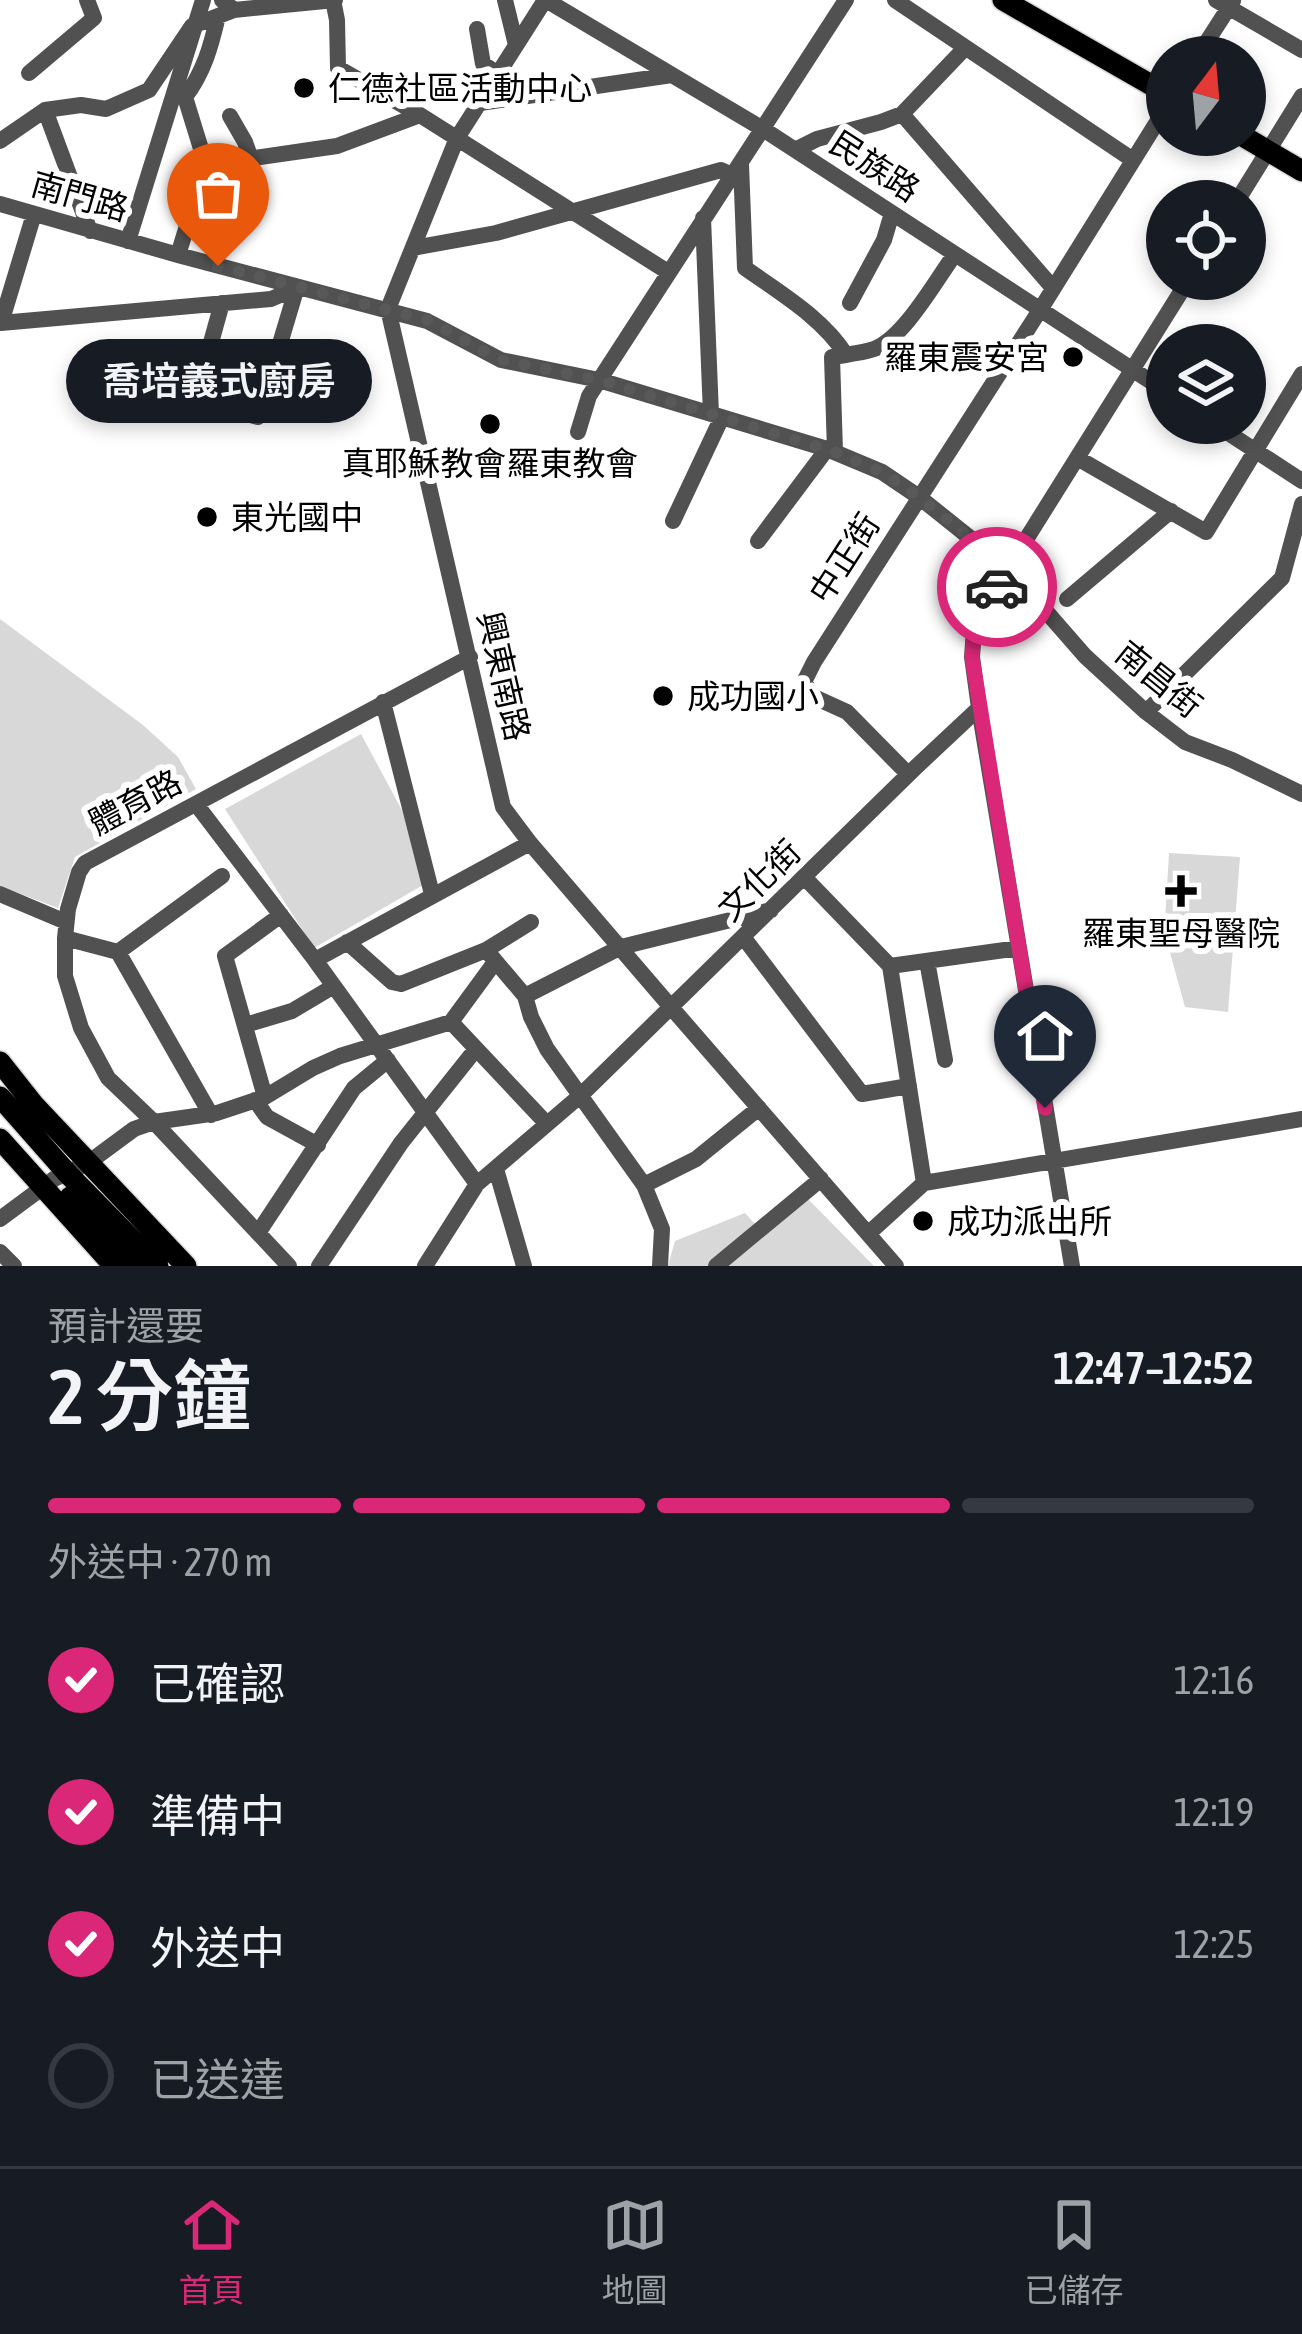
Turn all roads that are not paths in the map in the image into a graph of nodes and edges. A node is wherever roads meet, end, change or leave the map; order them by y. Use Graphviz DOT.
graph roads {
  1 [pos="87,0"];
  2 [pos="203,0"];
  3 [pos="334,0"];
  4 [pos="505,0"];
  5 [pos="545,0"];
  6 [pos="846,0"];
  7 [pos="895,0"];
  8 [pos="1003,0"];
  9 [pos="1226,3"];
  10 [pos="225,9"];
  11 [pos="196,24"];
  12 [pos="476,28"];
  13 [pos="1209,36"];
  14 [pos="516,45"];
  15 [pos="965,48"];
  16 [pos="1302,50"];
  17 [pos="29,73"];
  18 [pos="498,74"];
  19 [pos="672,75"];
  20 [pos="1146,82"];
  21 [pos="181,92"];
  22 [pos="1302,97"];
  23 [pos="480,103"];
  24 [pos="45,110"];
  25 [pos="902,114"];
  26 [pos="420,115"];
  27 [pos="230,116"];
  28 [pos="763,129"];
  29 [pos="457,138"];
  30 [pos="1146,139"];
  31 [pos="0,141"];
  32 [pos="795,150"];
  33 [pos="1268,150"];
  34 [pos="251,159"];
  35 [pos="1133,160"];
  36 [pos="206,165"];
  37 [pos="737,169"];
  38 [pos="1302,171"];
  39 [pos="1250,180"];
  40 [pos="0,204"];
  41 [pos="573,212"];
  42 [pos="892,212"];
  43 [pos="34,214"];
  44 [pos="703,217"];
  45 [pos="90,231"];
  46 [pos="128,242"];
  47 [pos="413,248"];
  48 [pos="955,254"];
  49 [pos="178,255"];
  50 [pos="668,272"];
  51 [pos="297,287"];
  52 [pos="1053,288"];
  53 [pos="1177,300"];
  54 [pos="222,303"];
  55 [pos="850,303"];
  56 [pos="388,309"];
  57 [pos="1040,310"];
  58 [pos="846,355"];
  59 [pos="1134,369"];
  60 [pos="1302,374"];
  61 [pos="1146,377"];
  62 [pos="599,380"];
  63 [pos="716,416"];
  64 [pos="578,432"];
  65 [pos="1244,444"];
  66 [pos="831,450"];
  67 [pos="1254,451"];
  68 [pos="1079,459"];
  69 [pos="1302,481"];
  70 [pos="919,497"];
  71 [pos="1302,504"];
  72 [pos="1171,511"];
  73 [pos="673,521"];
  74 [pos="758,541"];
  75 [pos="1009,569"];
  76 [pos="1067,599"];
  77 [pos="470,657"];
  78 [pos="383,702"];
  79 [pos="979,708"];
  80 [pos="1146,712"];
  81 [pos="908,774"];
  82 [pos="1302,794"];
  83 [pos="196,804"];
  84 [pos="530,843"];
  85 [pos="223,876"];
  86 [pos="805,878"];
  87 [pos="0,894"];
  88 [pos="432,894"];
  89 [pos="771,910"];
  90 [pos="280,915"];
  91 [pos="531,922"];
  92 [pos="65,930"];
  93 [pos="744,938"];
  94 [pos="347,942"];
  95 [pos="621,947"];
  96 [pos="1019,948"];
  97 [pos="118,952"];
  98 [pos="490,956"];
  99 [pos="315,960"];
  100 [pos="927,961"];
  101 [pos="890,966"];
  102 [pos="334,986"];
  103 [pos="525,996"];
  104 [pos="670,1006"];
  105 [pos="451,1022"];
  106 [pos="245,1025"];
  107 [pos="376,1045"];
  108 [pos="476,1049"];
  109 [pos="388,1060"];
  110 [pos="945,1060"];
  111 [pos="0,1062"];
  112 [pos="909,1086"];
  113 [pos="581,1095"];
  114 [pos="0,1097"];
  115 [pos="260,1098"];
  116 [pos="759,1108"];
  117 [pos="426,1111"];
  118 [pos="212,1115"];
  119 [pos="0,1117"];
  120 [pos="1302,1119"];
  121 [pos="154,1122"];
  122 [pos="547,1124"];
  123 [pos="0,1139"];
  124 [pos="317,1145"];
  125 [pos="1054,1161"];
  126 [pos="496,1169"];
  127 [pos="63,1176"];
  128 [pos="821,1178"];
  129 [pos="925,1183"];
  130 [pos="478,1184"];
  131 [pos="644,1185"];
  132 [pos="0,1219"];
  133 [pos="258,1233"];
  134 [pos="869,1233"];
  135 [pos="0,1252"];
  136 [pos="14,1266"];
  137 [pos="114,1266"];
  138 [pos="136,1266"];
  139 [pos="158,1266"];
  140 [pos="186,1266"];
  141 [pos="289,1266"];
  142 [pos="319,1266"];
  143 [pos="425,1266"];
  144 [pos="524,1266"];
  145 [pos="660,1266"];
  146 [pos="716,1266"];
  147 [pos="896,1266"];
  148 [pos="1072,1266"];
  1 -- 17 [label="street"];
  2 -- 11 [label="street"];
  3 -- 10 [label="street"];
  3 -- 26 [label="street"];
  4 -- 14 [label="street"];
  5 -- 14 [label="street"];
  5 -- 19 [label="street, 民族路"];
  6 -- 28 [label="street"];
  7 -- 15 [label="street"];
  8 -- 20 [label="main road"];
  9 -- 13 [label="street"];
  9 -- 16 [label="street"];
  10 -- 11 [label="street"];
  10 -- 21 [label="street"];
  11 -- 21 [label="street"];
  11 -- 24 [label="street"];
  12 -- 18 [label="street"];
  14 -- 18 [label="street"];
  15 -- 25 [label="street"];
  15 -- 35 [label="street"];
  18 -- 23 [label="street"];
  19 -- 23 [label="street"];
  19 -- 28 [label="street, 民族路"];
  21 -- 36 [label="street"];
  21 -- 46 [label="street"];
  22 -- 33 [label="street"];
  23 -- 29 [label="street"];
  24 -- 31 [label="street"];
  24 -- 45 [label="street"];
  25 -- 32 [label="street"];
  25 -- 52 [label="street"];
  26 -- 29 [label="street"];
  26 -- 34 [label="street"];
  27 -- 34 [label="street"];
  28 -- 32 [label="street, 民族路"];
  28 -- 37 [label="street"];
  29 -- 41 [label="street"];
  29 -- 47 [label="street"];
  30 -- 35 [label="street, 中正街"];
  32 -- 42 [label="street, 民族路"];
  33 -- 38 [label="main road"];
  33 -- 39 [label="street"];
  34 -- 36 [label="street"];
  35 -- 52 [label="street, 中正街"];
  36 -- 49 [label="street"];
  37 -- 41 [label="street"];
  37 -- 44 [label="street"];
  37 -- 58 [label="street"];
  40 -- 43 [label="street, 南門路"];
  41 -- 47 [label="street"];
  41 -- 50 [label="street"];
  42 -- 48 [label="street, 民族路"];
  42 -- 55 [label="street"];
  43 -- 45 [label="street, 南門路"];
  43 -- 54 [label="street"];
  44 -- 50 [label="street"];
  44 -- 63 [label="street"];
  45 -- 46 [label="street, 南門路"];
  46 -- 49 [label="street, 南門路"];
  47 -- 56 [label="street"];
  48 -- 57 [label="street, 民族路"];
  48 -- 58 [label="street"];
  49 -- 51 [label="street, 南門路"];
  50 -- 62 [label="street"];
  51 -- 54 [label="street"];
  51 -- 54 [label="street"];
  51 -- 56 [label="street, 南門路"];
  52 -- 57 [label="street, 中正街"];
  53 -- 59 [label="street"];
  56 -- 62 [label="street, 南門路"];
  56 -- 77 [label="street, 興東南路"];
  57 -- 59 [label="street, 民族路"];
  57 -- 70 [label="street, 中正街"];
  58 -- 66 [label="street"];
  59 -- 61 [label="street, 民族路"];
  59 -- 68 [label="street"];
  60 -- 67 [label="street"];
  62 -- 63 [label="street, 南門路"];
  62 -- 64 [label="street"];
  63 -- 66 [label="street, 南門路"];
  63 -- 73 [label="street"];
  65 -- 67 [label="street"];
  66 -- 70 [label="street, 南門路"];
  66 -- 74 [label="street"];
  67 -- 69 [label="street"];
  67 -- 72 [label="street"];
  68 -- 72 [label="street"];
  68 -- 75 [label="street"];
  70 -- 75 [label="street, 南門路"];
  70 -- 81 [label="street, 中正街"];
  71 -- 80 [label="street"];
  72 -- 76 [label="street"];
  75 -- 79 [label="street"];
  75 -- 80 [label="street, 南昌街"];
  77 -- 78 [label="street, 體育路"];
  77 -- 84 [label="street, 興東南路"];
  78 -- 83 [label="street, 體育路"];
  78 -- 88 [label="street"];
  79 -- 81 [label="street, 文化街"];
  79 -- 96 [label="street"];
  80 -- 82 [label="street, 南昌街"];
  81 -- 86 [label="street, 文化街"];
  83 -- 90 [label="street"];
  83 -- 92 [label="street, 體育路"];
  84 -- 88 [label="street"];
  84 -- 95 [label="street, 興東南路"];
  85 -- 97 [label="street"];
  86 -- 89 [label="street, 文化街"];
  86 -- 101 [label="street"];
  87 -- 92 [label="street"];
  88 -- 94 [label="street"];
  89 -- 93 [label="street, 文化街"];
  89 -- 95 [label="street"];
  90 -- 99 [label="street"];
  90 -- 106 [label="street"];
  91 -- 98 [label="street"];
  92 -- 97 [label="street"];
  92 -- 121 [label="street, 體育路"];
  93 -- 104 [label="street, 文化街"];
  93 -- 112 [label="street"];
  94 -- 98 [label="street"];
  94 -- 99 [label="street"];
  95 -- 103 [label="street"];
  95 -- 104 [label="street, 興東南路"];
  96 -- 100 [label="street"];
  96 -- 125 [label="street"];
  97 -- 118 [label="street"];
  98 -- 103 [label="street"];
  98 -- 105 [label="street"];
  99 -- 102 [label="street"];
  100 -- 101 [label="street"];
  100 -- 110 [label="street"];
  101 -- 112 [label="street"];
  102 -- 106 [label="street"];
  102 -- 107 [label="street"];
  103 -- 113 [label="street"];
  104 -- 113 [label="street, 文化街"];
  104 -- 116 [label="street, 興東南路"];
  105 -- 107 [label="street"];
  105 -- 108 [label="street"];
  106 -- 115 [label="street"];
  107 -- 109 [label="street"];
  107 -- 115 [label="street"];
  108 -- 117 [label="street"];
  108 -- 122 [label="street"];
  109 -- 117 [label="street"];
  109 -- 124 [label="street"];
  111 -- 127 [label="main road"];
  112 -- 129 [label="street"];
  113 -- 122 [label="street, 文化街"];
  113 -- 131 [label="street"];
  114 -- 127 [label="main road"];
  115 -- 118 [label="street"];
  115 -- 124 [label="street"];
  116 -- 128 [label="street, 興東南路"];
  116 -- 131 [label="street"];
  117 -- 130 [label="street"];
  117 -- 142 [label="street"];
  118 -- 121 [label="street"];
  119 -- 127 [label="main road"];
  120 -- 125 [label="street"];
  121 -- 127 [label="street"];
  121 -- 133 [label="street, 體育路"];
  122 -- 126 [label="street, 文化街"];
  123 -- 127 [label="main road"];
  124 -- 133 [label="street"];
  125 -- 129 [label="street"];
  125 -- 148 [label="street"];
  126 -- 130 [label="street, 文化街"];
  126 -- 144 [label="street"];
  127 -- 132 [label="street"];
  127 -- 137 [label="main road"];
  127 -- 138 [label="main road"];
  127 -- 139 [label="main road"];
  127 -- 140 [label="main road"];
  128 -- 134 [label="street, 興東南路"];
  128 -- 146 [label="street"];
  129 -- 134 [label="street"];
  130 -- 143 [label="street, 文化街"];
  131 -- 145 [label="street"];
  133 -- 141 [label="street, 體育路"];
  134 -- 147 [label="street, 興東南路"];
  135 -- 136 [label="street"];
}
